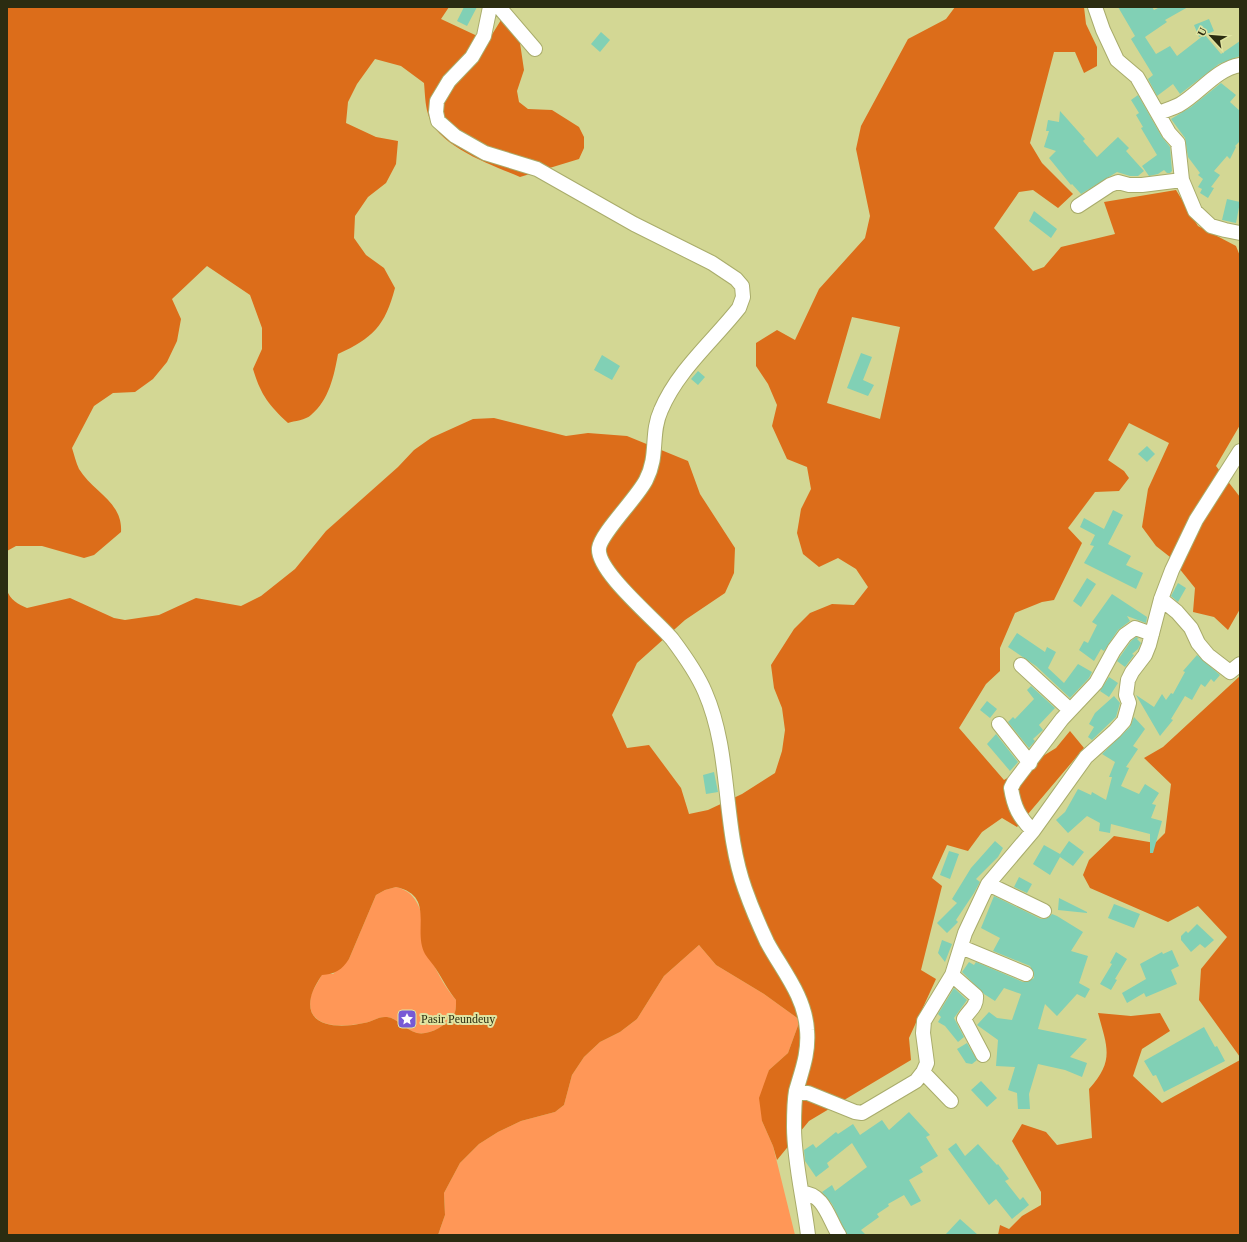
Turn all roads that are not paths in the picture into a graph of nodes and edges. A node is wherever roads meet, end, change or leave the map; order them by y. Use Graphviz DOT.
graph roads {
  1 [pos="490,7"];
  2 [pos="500,7"];
  3 [pos="1095,7"];
  4 [pos="535,48"];
  5 [pos="1240,65"];
  6 [pos="1159,113"];
  7 [pos="1182,180"];
  8 [pos="1078,206"];
  9 [pos="1240,233"];
  10 [pos="1240,451"];
  11 [pos="1161,599"];
  12 [pos="1152,634"];
  13 [pos="1240,664"];
  14 [pos="1021,665"];
  15 [pos="1070,710"];
  16 [pos="999,724"];
  17 [pos="1030,763"];
  18 [pos="1033,831"];
  19 [pos="988,884"];
  20 [pos="1044,911"];
  21 [pos="961,947"];
  22 [pos="1026,974"];
  23 [pos="952,975"];
  24 [pos="983,1055"];
  25 [pos="923,1072"];
  26 [pos="796,1093"];
  27 [pos="952,1101"];
  28 [pos="802,1193"];
  29 [pos="808,1235"];
  30 [pos="839,1235"];
  1 -- 26 [label="street"];
  2 -- 4 [label="street"];
  3 -- 6 [label="street"];
  5 -- 6 [label="street"];
  6 -- 7 [label="street"];
  7 -- 8 [label="street"];
  7 -- 9 [label="street"];
  10 -- 11 [label="street"];
  11 -- 12 [label="street"];
  11 -- 13 [label="street"];
  12 -- 15 [label="street"];
  12 -- 18 [label="street"];
  14 -- 15 [label="street"];
  15 -- 17 [label="street"];
  16 -- 17 [label="street"];
  17 -- 18 [label="street"];
  18 -- 19 [label="street"];
  19 -- 20 [label="street"];
  19 -- 21 [label="street"];
  21 -- 22 [label="street"];
  21 -- 23 [label="street"];
  23 -- 24 [label="street"];
  23 -- 25 [label="street"];
  25 -- 26 [label="street"];
  25 -- 27 [label="street"];
  26 -- 28 [label="street"];
  28 -- 29 [label="street"];
  28 -- 30 [label="street"];
}
